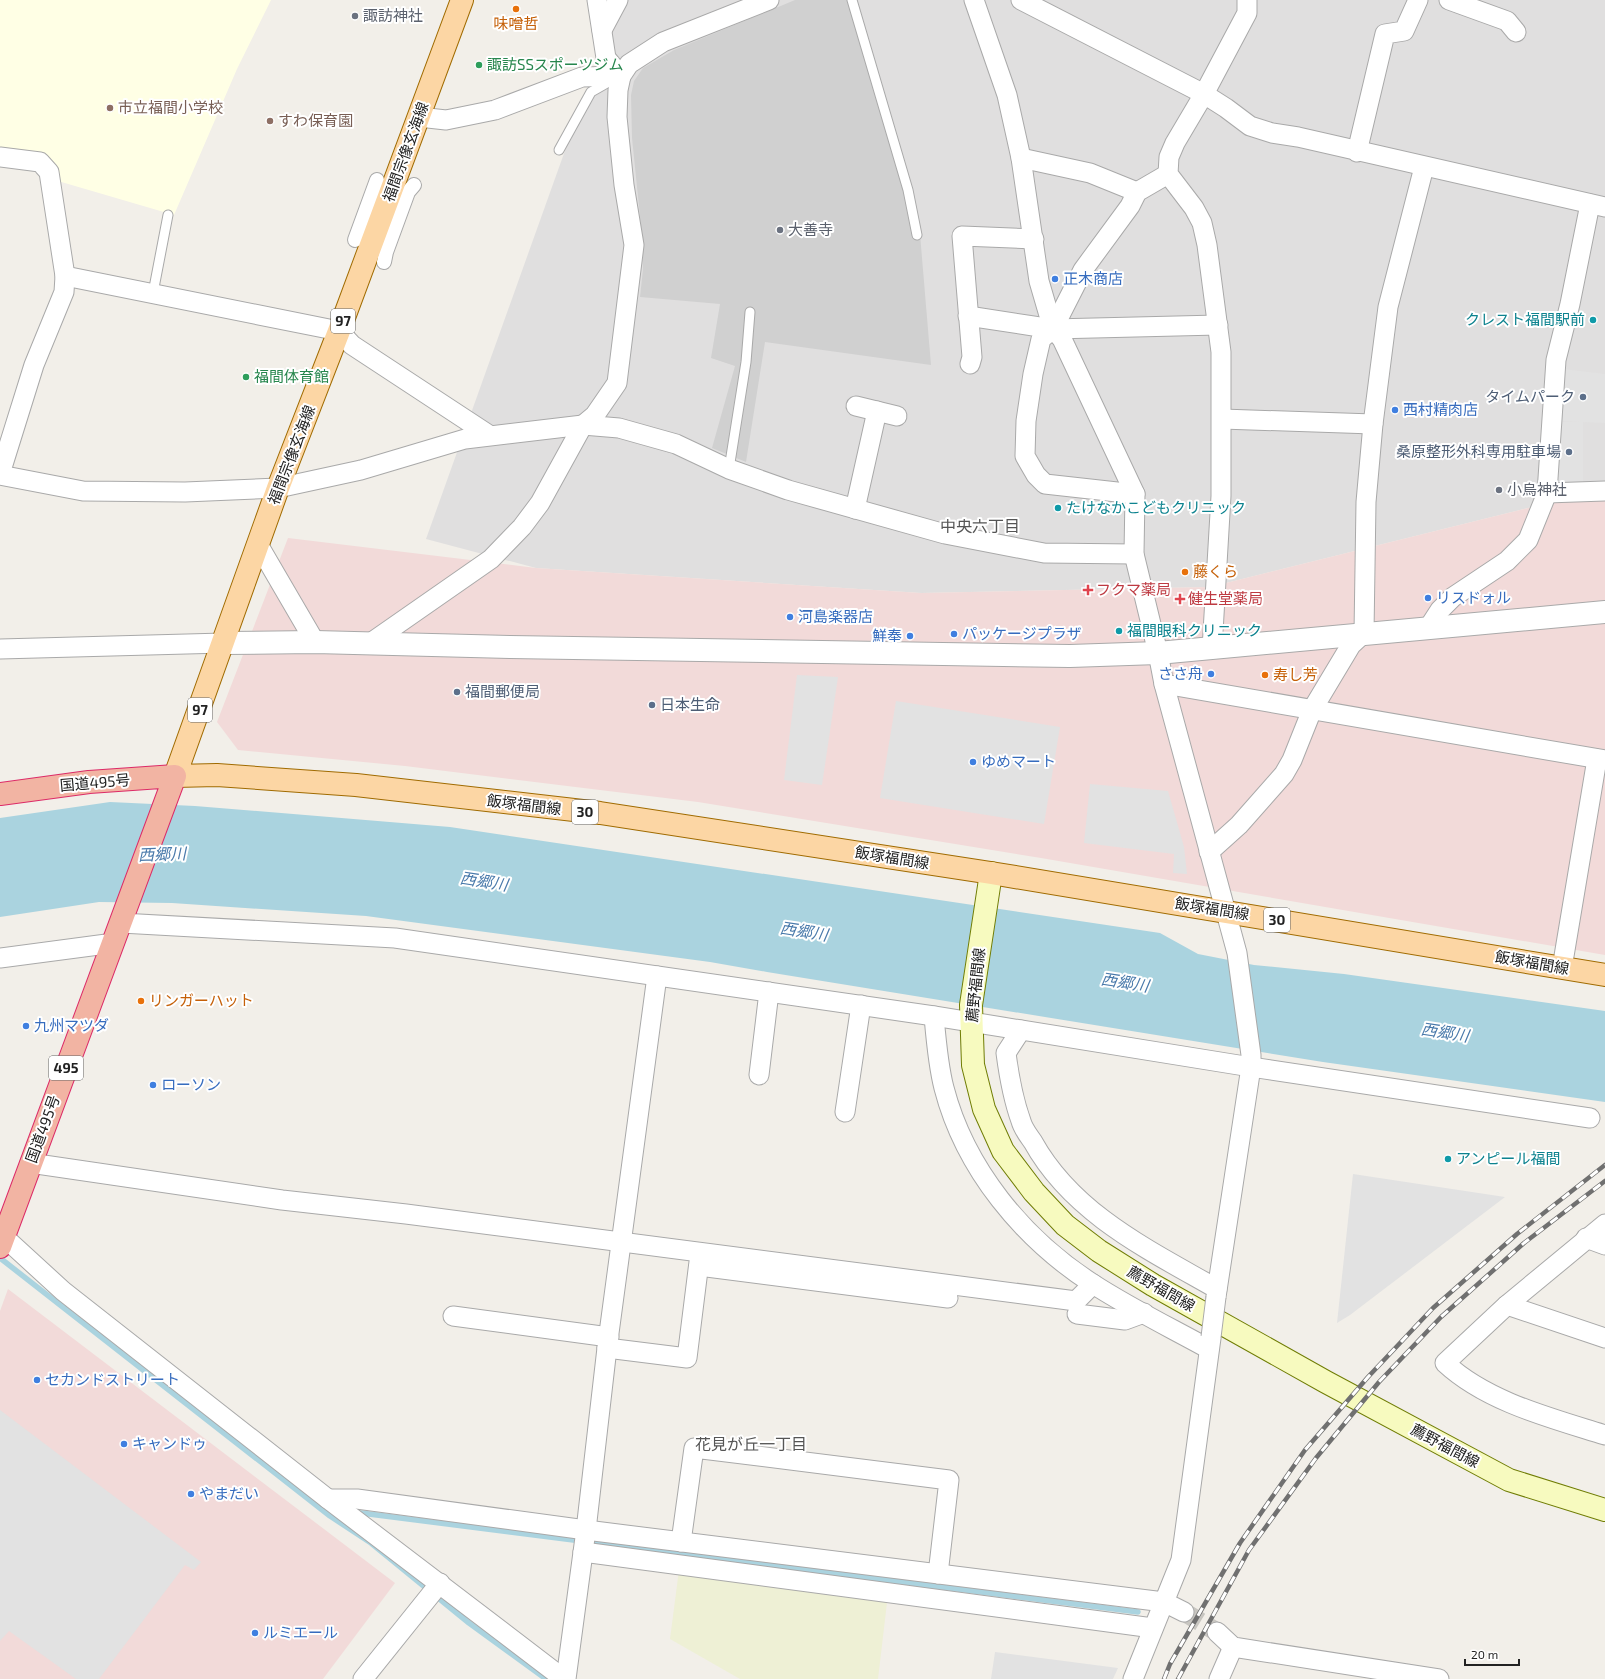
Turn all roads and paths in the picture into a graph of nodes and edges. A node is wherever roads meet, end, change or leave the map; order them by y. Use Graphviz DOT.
graph roads {
  1 [pos="462,0"];
  2 [pos="597,0"];
  3 [pos="618,0"];
  4 [pos="769,0"];
  5 [pos="852,0"];
  6 [pos="974,0"];
  7 [pos="1021,0"];
  8 [pos="1247,0"];
  9 [pos="1418,0"];
  10 [pos="1449,0"];
  11 [pos="602,30"];
  12 [pos="1516,32"];
  13 [pos="621,76"];
  14 [pos="1204,94"];
  15 [pos="419,117"];
  16 [pos="559,150"];
  17 [pos="1357,152"];
  18 [pos="0,157"];
  19 [pos="1021,158"];
  20 [pos="1424,167"];
  21 [pos="1168,174"];
  22 [pos="377,180"];
  23 [pos="414,185"];
  24 [pos="1137,192"];
  25 [pos="1597,206"];
  26 [pos="366,211"];
  27 [pos="168,215"];
  28 [pos="397,222"];
  29 [pos="917,235"];
  30 [pos="355,240"];
  31 [pos="1034,240"];
  32 [pos="384,262"];
  33 [pos="65,276"];
  34 [pos="153,294"];
  35 [pos="750,312"];
  36 [pos="968,316"];
  37 [pos="1218,325"];
  38 [pos="1053,329"];
  39 [pos="339,331"];
  40 [pos="970,364"];
  41 [pos="856,406"];
  42 [pos="877,411"];
  43 [pos="897,416"];
  44 [pos="1222,419"];
  45 [pos="1373,424"];
  46 [pos="583,425"];
  47 [pos="489,435"];
  48 [pos="729,469"];
  49 [pos="0,475"];
  50 [pos="278,488"];
  51 [pos="1605,491"];
  52 [pos="1547,493"];
  53 [pos="1135,494"];
  54 [pos="855,509"];
  55 [pos="259,546"];
  56 [pos="1134,554"];
  57 [pos="1605,612"];
  58 [pos="1429,627"];
  59 [pos="1364,633"];
  60 [pos="315,642"];
  61 [pos="224,643"];
  62 [pos="368,644"];
  63 [pos="0,649"];
  64 [pos="1212,649"];
  65 [pos="1158,653"];
  66 [pos="1164,684"];
  67 [pos="1312,710"];
  68 [pos="1601,760"];
  69 [pos="172,783"];
  70 [pos="0,794"];
  71 [pos="1209,852"];
  72 [pos="991,873"];
  73 [pos="1226,912"];
  74 [pos="117,934"];
  75 [pos="0,958"];
  76 [pos="1562,968"];
  77 [pos="1605,975"];
  78 [pos="657,976"];
  79 [pos="769,992"];
  80 [pos="861,1005"];
  81 [pos="971,1013"];
  82 [pos="934,1016"];
  83 [pos="1021,1030"];
  84 [pos="1251,1061"];
  85 [pos="759,1075"];
  86 [pos="845,1112"];
  87 [pos="1590,1118"];
  88 [pos="30,1163"];
  89 [pos="1605,1224"];
  90 [pos="1586,1238"];
  91 [pos="2,1242"];
  92 [pos="622,1242"];
  93 [pos="1605,1245"];
  94 [pos="700,1260"];
  95 [pos="1098,1287"];
  96 [pos="1217,1293"];
  97 [pos="1507,1305"];
  98 [pos="1144,1313"];
  99 [pos="1077,1314"];
  100 [pos="453,1316"];
  101 [pos="1605,1338"];
  102 [pos="608,1342"];
  103 [pos="1210,1343"];
  104 [pos="1605,1435"];
  105 [pos="328,1499"];
  106 [pos="1605,1510"];
  107 [pos="586,1530"];
  108 [pos="681,1542"];
  109 [pos="583,1552"];
  110 [pos="938,1574"];
  111 [pos="440,1583"];
  112 [pos="1164,1602"];
  113 [pos="1184,1612"];
  114 [pos="1153,1628"];
  115 [pos="1218,1632"];
  116 [pos="1233,1647"];
  117 [pos="363,1679"];
  118 [pos="565,1679"];
  119 [pos="1133,1679"];
  120 [pos="1219,1679"];
  121 [pos="1439,1679"];
  1 -- 15 [label="main road, 福間宗像玄海線 / 97"];
  2 -- 11 [label="street"];
  3 -- 11 [label="street"];
  4 -- 13 [label="street"];
  5 -- 29 [label="lane"];
  6 -- 19 [label="street"];
  7 -- 14 [label="street"];
  8 -- 14 [label="street"];
  9 -- 17 [label="street"];
  10 -- 12 [label="street"];
  11 -- 13 [label="street"];
  13 -- 15 [label="street"];
  13 -- 16 [label="lane"];
  13 -- 46 [label="street"];
  14 -- 17 [label="street"];
  14 -- 21 [label="street"];
  15 -- 39 [label="main road, 福間宗像玄海線 / 97"];
  17 -- 20 [label="street"];
  18 -- 33 [label="street"];
  19 -- 24 [label="street"];
  19 -- 31 [label="street"];
  20 -- 25 [label="street"];
  20 -- 45 [label="street"];
  21 -- 24 [label="street"];
  21 -- 37 [label="street"];
  22 -- 26 [label="street"];
  23 -- 28 [label="street"];
  24 -- 38 [label="street"];
  25 -- 52 [label="street"];
  26 -- 28 [label="street"];
  26 -- 30 [label="street"];
  27 -- 34 [label="lane"];
  28 -- 32 [label="street"];
  31 -- 36 [label="street"];
  31 -- 38 [label="street"];
  33 -- 34 [label="street"];
  33 -- 49 [label="street"];
  34 -- 39 [label="street"];
  35 -- 48 [label="lane"];
  36 -- 38 [label="street"];
  36 -- 40 [label="street"];
  37 -- 38 [label="street"];
  37 -- 44 [label="street"];
  38 -- 53 [label="street"];
  38 -- 53 [label="street"];
  39 -- 47 [label="street"];
  39 -- 50 [label="main road, 福間宗像玄海線 / 97"];
  41 -- 42 [label="street"];
  42 -- 43 [label="street"];
  42 -- 54 [label="street"];
  44 -- 45 [label="street"];
  44 -- 64 [label="street"];
  45 -- 59 [label="street"];
  46 -- 47 [label="street"];
  46 -- 48 [label="street"];
  46 -- 62 [label="street"];
  47 -- 50 [label="street"];
  48 -- 54 [label="street"];
  49 -- 50 [label="street"];
  50 -- 55 [label="main road, 福間宗像玄海線 / 97"];
  51 -- 52 [label="street"];
  52 -- 58 [label="street"];
  53 -- 56 [label="street"];
  54 -- 56 [label="street"];
  55 -- 60 [label="street"];
  55 -- 61 [label="main road, 福間宗像玄海線 / 97"];
  56 -- 65 [label="street"];
  57 -- 58 [label="street"];
  58 -- 59 [label="street"];
  59 -- 64 [label="street"];
  59 -- 67 [label="street"];
  60 -- 61 [label="street"];
  60 -- 62 [label="street"];
  61 -- 63 [label="street"];
  61 -- 69 [label="main road, 福間宗像玄海線 / 97"];
  62 -- 65 [label="street"];
  64 -- 65 [label="street"];
  65 -- 66 [label="street"];
  66 -- 67 [label="street"];
  66 -- 71 [label="street"];
  67 -- 68 [label="street"];
  67 -- 71 [label="street"];
  68 -- 76 [label="street"];
  69 -- 70 [label="highway, 国道495号"];
  69 -- 72 [label="main road, 飯塚福間線 / 30"];
  69 -- 74 [label="highway, 国道495号 / 495"];
  71 -- 73 [label="street"];
  72 -- 73 [label="main road, 飯塚福間線 / 30"];
  72 -- 81 [label="main road, 薦野福間線"];
  73 -- 76 [label="main road, 飯塚福間線 / 30"];
  73 -- 84 [label="street"];
  74 -- 75 [label="street"];
  74 -- 78 [label="street"];
  74 -- 88 [label="highway, 国道495号 / 495"];
  76 -- 77 [label="main road, 飯塚福間線 / 30"];
  78 -- 79 [label="street"];
  78 -- 92 [label="street"];
  79 -- 80 [label="street"];
  79 -- 85 [label="street"];
  80 -- 82 [label="street"];
  80 -- 86 [label="street"];
  81 -- 82 [label="street"];
  81 -- 83 [label="street"];
  81 -- 106 [label="main road, 薦野福間線"];
  82 -- 95 [label="street"];
  83 -- 84 [label="street"];
  83 -- 96 [label="street"];
  84 -- 87 [label="street"];
  84 -- 96 [label="street"];
  88 -- 91 [label="highway, 国道495号 / 495"];
  88 -- 92 [label="street"];
  89 -- 90 [label="street"];
  90 -- 93 [label="street"];
  90 -- 97 [label="street"];
  91 -- 105 [label="street"];
  92 -- 94 [label="street"];
  92 -- 102 [label="street"];
  94 -- 95 [label="street"];
  94 -- 99 [label="street"];
  94 -- 102 [label="street"];
  95 -- 98 [label="street"];
  95 -- 99 [label="street"];
  96 -- 103 [label="street, bridge"];
  97 -- 101 [label="street"];
  97 -- 104 [label="street"];
  98 -- 99 [label="street"];
  98 -- 103 [label="street"];
  100 -- 102 [label="street"];
  102 -- 107 [label="street"];
  103 -- 112 [label="street"];
  105 -- 107 [label="street"];
  105 -- 111 [label="street"];
  107 -- 108 [label="street"];
  107 -- 109 [label="street"];
  108 -- 110 [label="street"];
  108 -- 110 [label="street"];
  109 -- 114 [label="street"];
  109 -- 118 [label="street"];
  110 -- 112 [label="street"];
  111 -- 117 [label="street"];
  111 -- 118 [label="street"];
  112 -- 113 [label="street"];
  112 -- 114 [label="street"];
  114 -- 119 [label="street"];
  115 -- 116 [label="street"];
  116 -- 120 [label="street"];
  116 -- 121 [label="street"];
}
